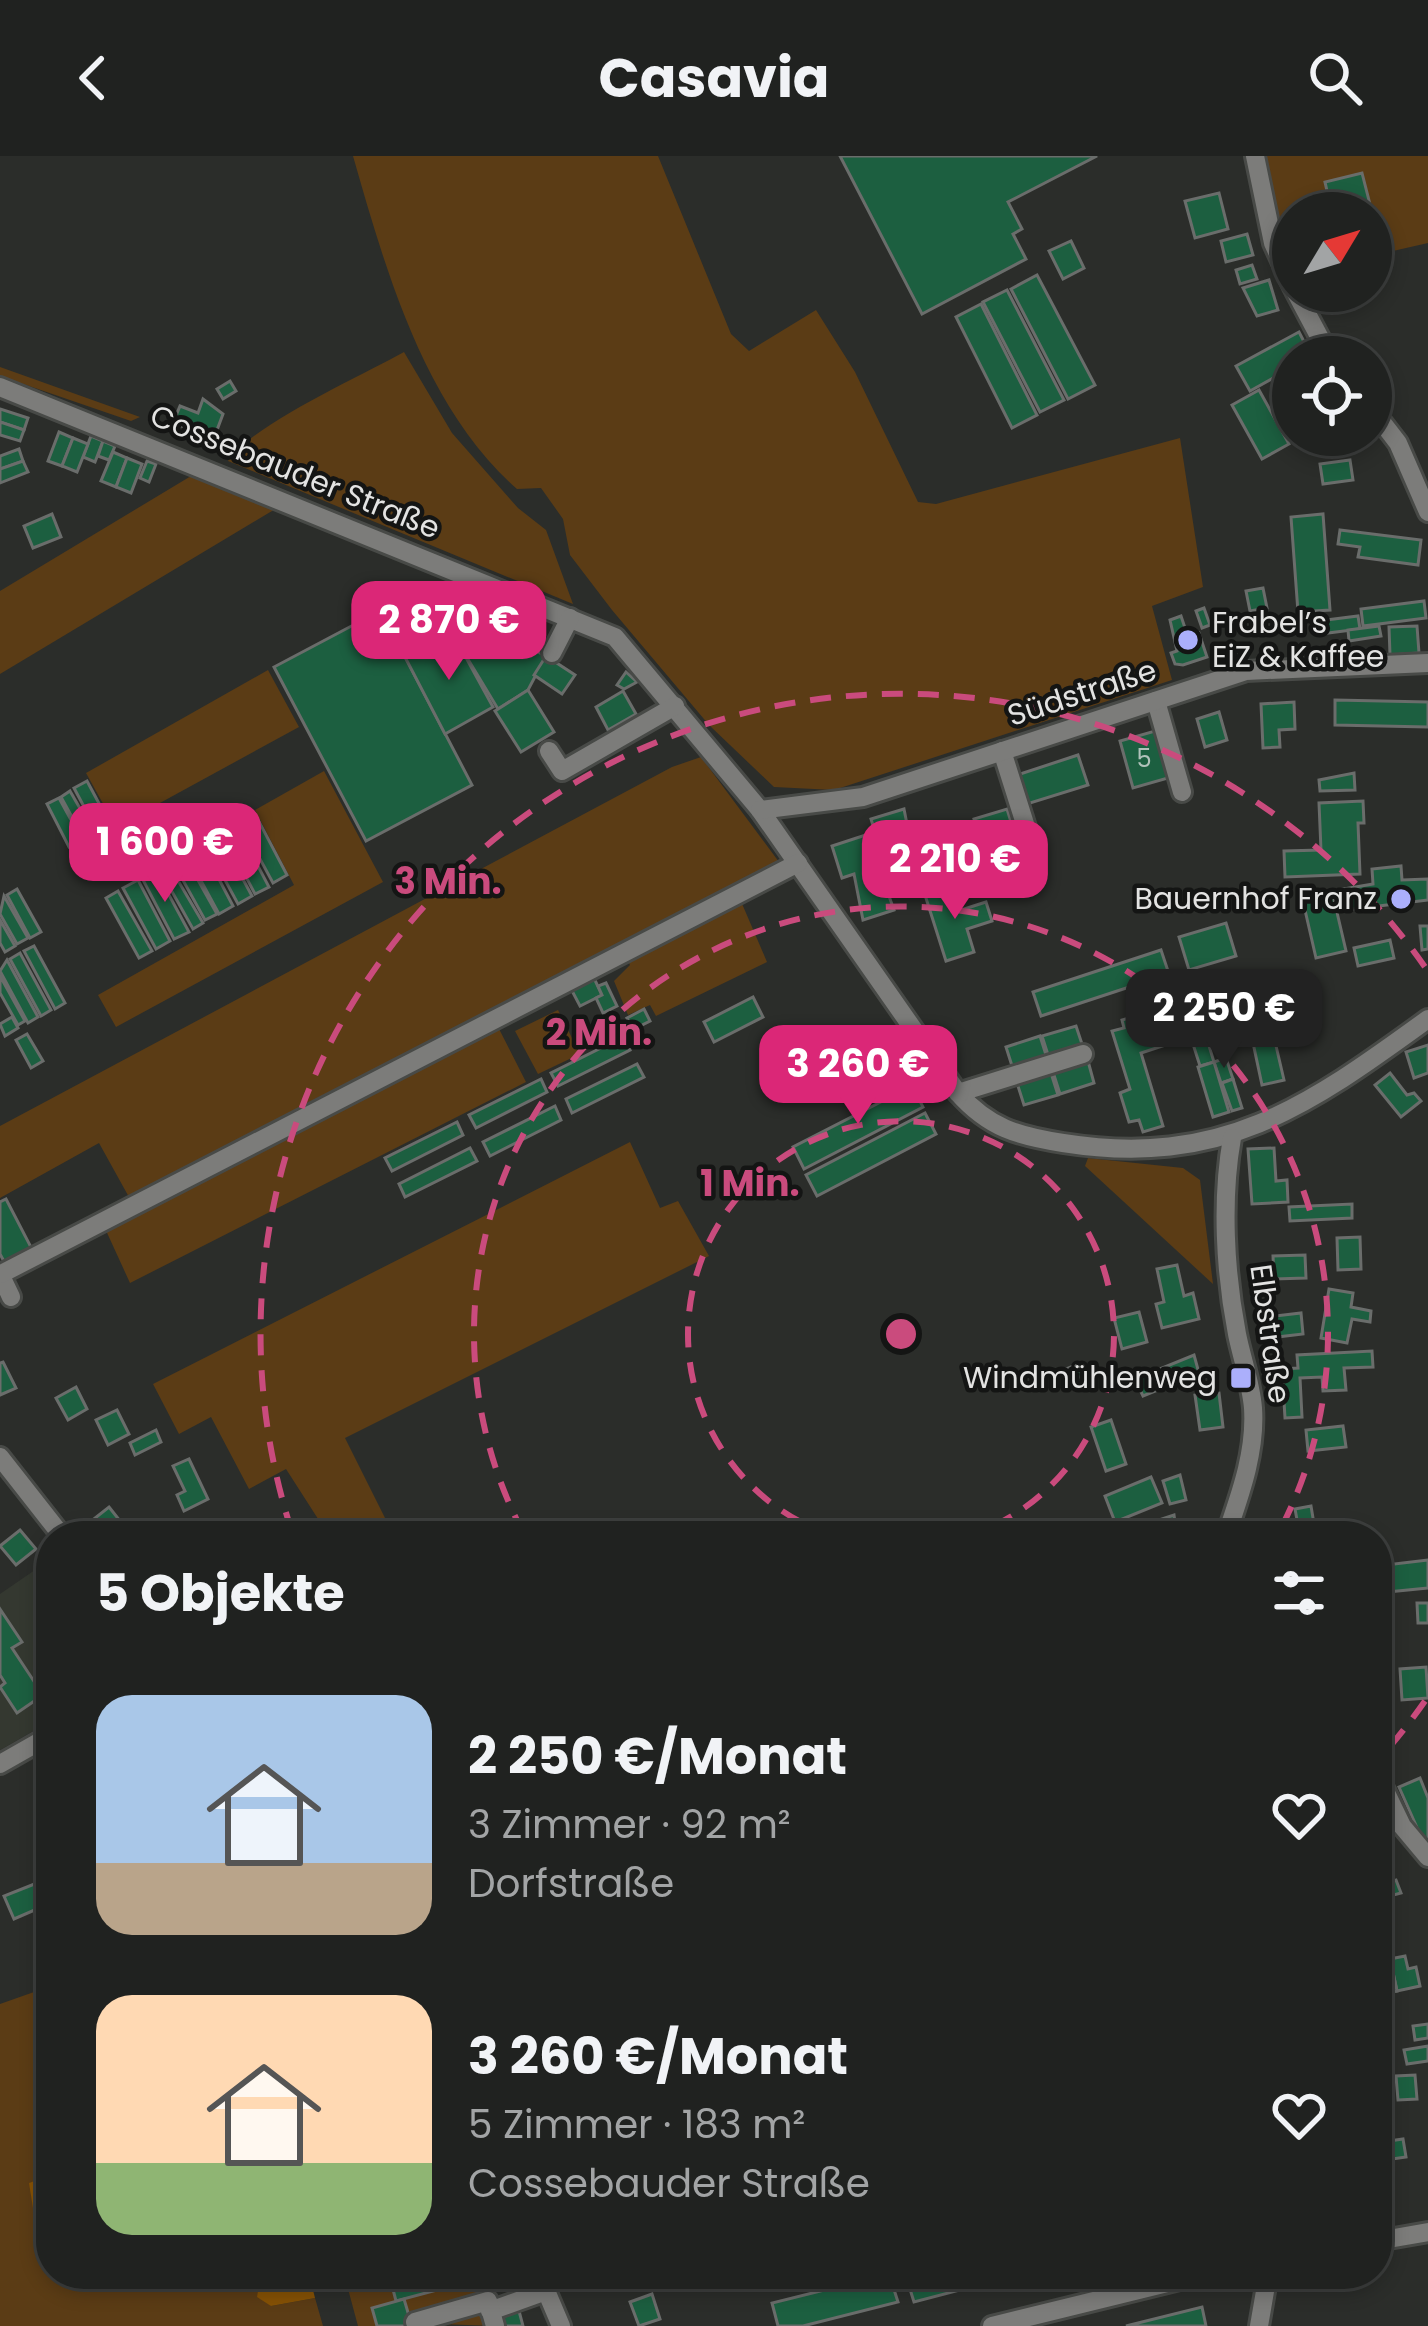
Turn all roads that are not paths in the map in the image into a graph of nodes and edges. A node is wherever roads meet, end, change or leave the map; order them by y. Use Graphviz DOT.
graph roads {
  1 [pos="1255,156"];
  2 [pos="1272,234"];
  3 [pos="0,386"];
  4 [pos="1392,435"];
  5 [pos="1428,512"];
  6 [pos="570,618"];
  7 [pos="552,653"];
  8 [pos="1428,663"];
  9 [pos="1156,701"];
  10 [pos="675,706"];
  11 [pos="1002,751"];
  12 [pos="549,752"];
  13 [pos="1182,792"];
  14 [pos="760,810"];
  15 [pos="1026,827"];
  16 [pos="798,863"];
  17 [pos="1428,1019"];
  18 [pos="1084,1054"];
  19 [pos="958,1093"];
  20 [pos="1232,1138"];
  21 [pos="1,1274"];
  22 [pos="10,1297"];
  23 [pos="0,1457"];
  24 [pos="50,1521"];
  25 [pos="1231,1521"];
  26 [pos="36,1744"];
  27 [pos="0,1764"];
  28 [pos="1392,1805"];
  29 [pos="1428,1857"];
  30 [pos="1428,2233"];
  31 [pos="1392,2239"];
  32 [pos="535,2289"];
  33 [pos="546,2289"];
  34 [pos="1143,2289"];
  35 [pos="1265,2289"];
  36 [pos="493,2319"];
  37 [pos="417,2326"];
  38 [pos="561,2326"];
  39 [pos="992,2326"];
  40 [pos="1259,2326"];
  1 -- 2 [label="street"];
  3 -- 6 [label="street, Cossebauder Straße"];
  4 -- 5 [label="street"];
  6 -- 7 [label="street"];
  6 -- 10 [label="street, Cossebauder Straße"];
  8 -- 9 [label="street, Südstraße"];
  9 -- 11 [label="street, Südstraße"];
  9 -- 13 [label="street"];
  10 -- 12 [label="street"];
  10 -- 14 [label="street, Cossebauder Straße"];
  11 -- 14 [label="street, Südstraße"];
  11 -- 15 [label="street"];
  14 -- 16 [label="street, Cossebauder Straße"];
  16 -- 19 [label="street, Cossebauder Straße"];
  16 -- 21 [label="street"];
  17 -- 20 [label="street"];
  18 -- 19 [label="street"];
  19 -- 20 [label="street, Cossebauder Straße"];
  20 -- 25 [label="street, Elbstraße"];
  21 -- 22 [label="street"];
  23 -- 24 [label="street"];
  26 -- 27 [label="street"];
  28 -- 29 [label="street"];
  30 -- 31 [label="street"];
  32 -- 36 [label="street"];
  33 -- 38 [label="street"];
  34 -- 39 [label="street"];
  35 -- 40 [label="street"];
  36 -- 37 [label="street"];
}
